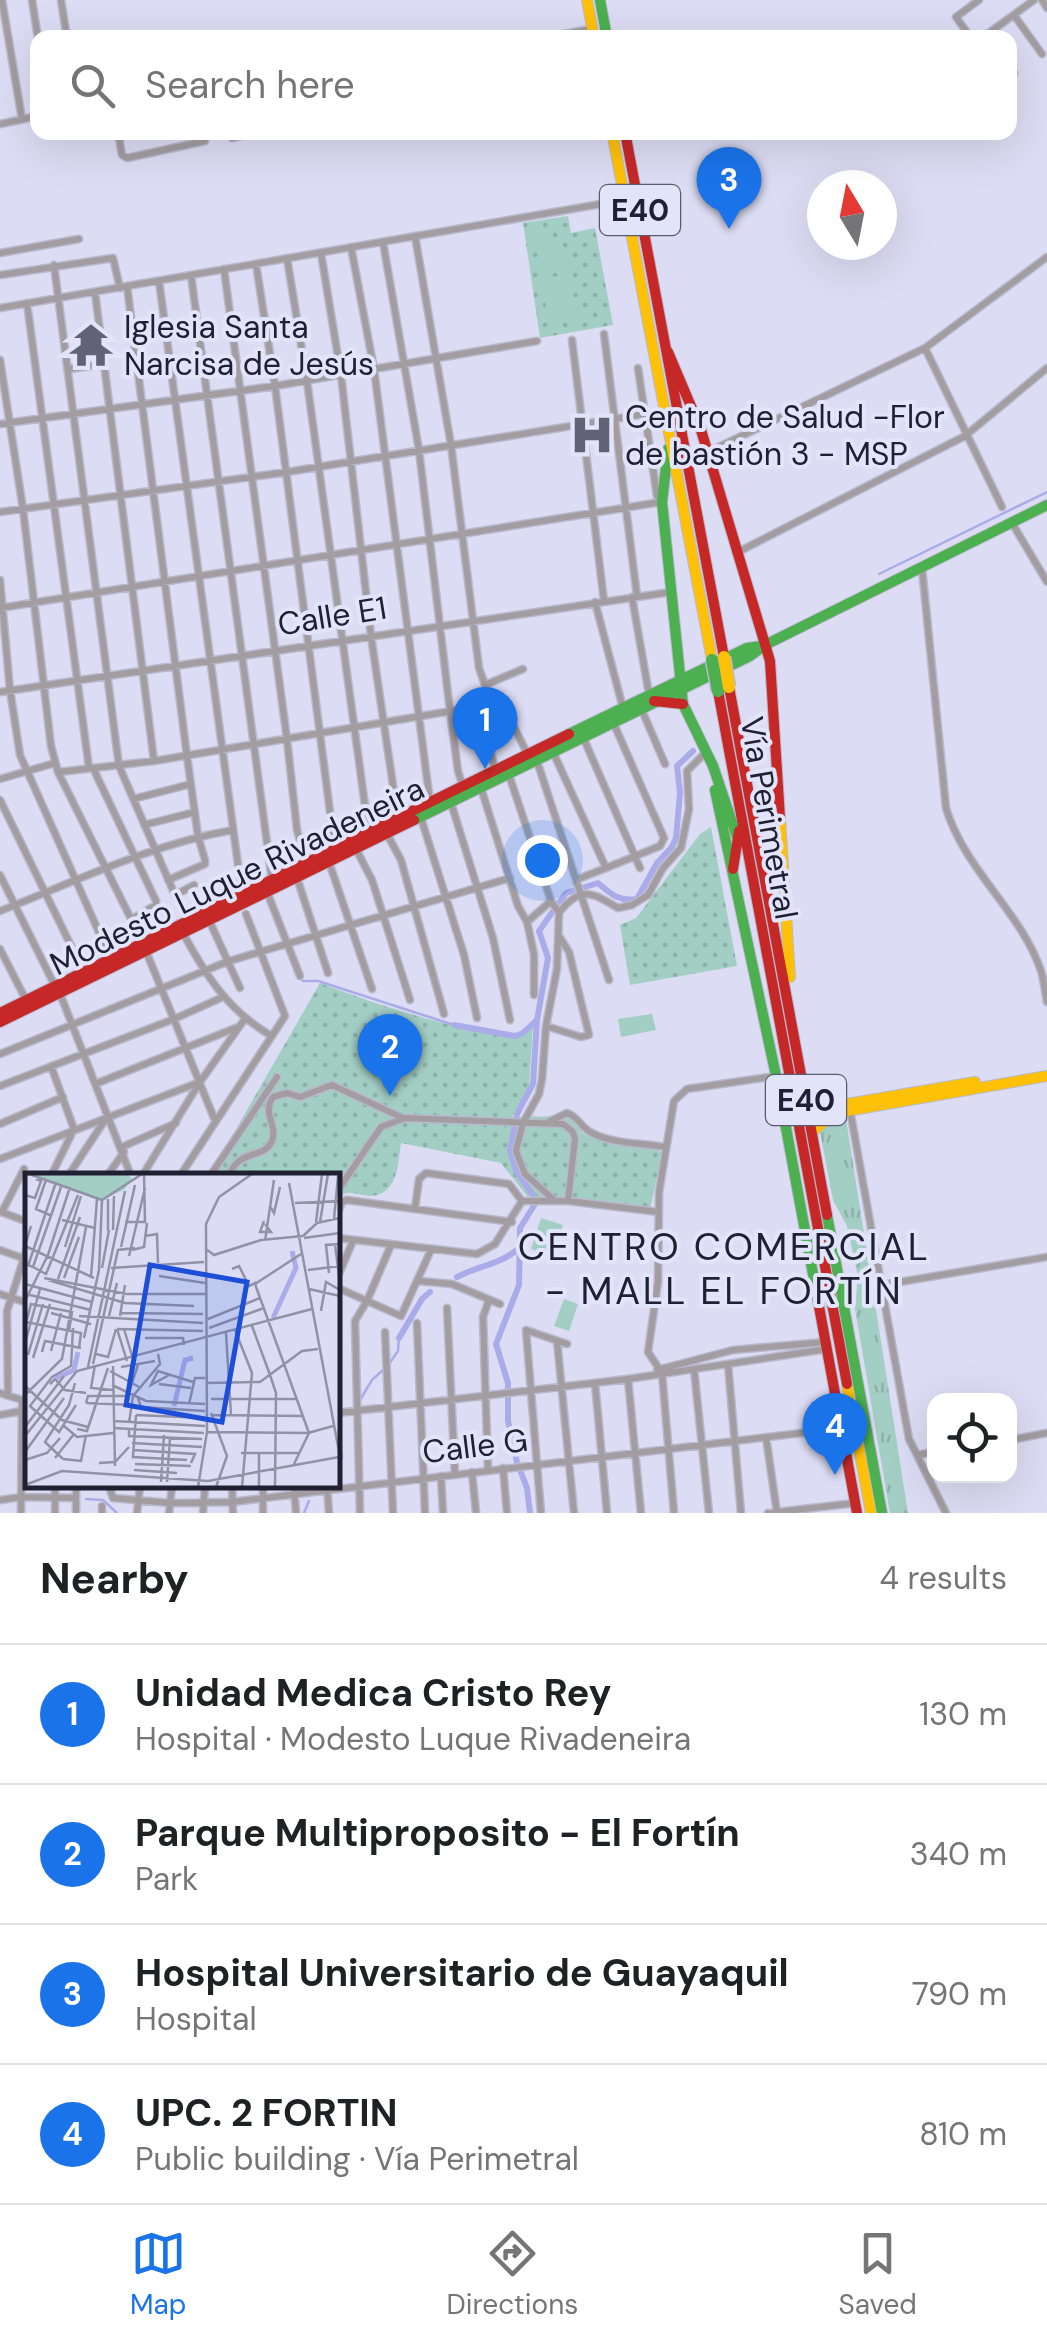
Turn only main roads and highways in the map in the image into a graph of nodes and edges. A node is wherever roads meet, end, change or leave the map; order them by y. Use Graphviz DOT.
graph roads {
  1 [pos="587,0"];
  2 [pos="600,0"];
  3 [pos="592,30"];
  4 [pos="606,30"];
  5 [pos="614,140"];
  6 [pos="627,140"];
  7 [pos="668,352"];
  8 [pos="669,433"];
  9 [pos="1047,505"];
  10 [pos="765,645"];
  11 [pos="718,659"];
  12 [pos="681,684"];
  13 [pos="724,689"];
  14 [pos="652,698"];
  15 [pos="682,704"];
  16 [pos="533,756"];
  17 [pos="502,773"];
  18 [pos="740,819"];
  19 [pos="738,838"];
  20 [pos="733,868"];
  21 [pos="752,876"];
  22 [pos="270,886"];
  23 [pos="145,947"];
  24 [pos="30,1003"];
  25 [pos="0,1013"];
  26 [pos="0,1022"];
  27 [pos="793,1032"];
  28 [pos="785,1055"];
  29 [pos="1047,1073"];
  30 [pos="776,1076"];
  31 [pos="806,1100"];
  32 [pos="812,1132"];
  33 [pos="857,1508"];
  34 [pos="871,1513"];
  35 [pos="882,1513"];
  1 -- 3 [label="main road"];
  2 -- 4 [label="main road"];
  5 -- 8 [label="main road, Vía Perimetral / E40"];
  6 -- 7 [label="main road, Vía Perimetral / E40"];
  7 -- 10 [label="main road"];
  7 -- 11 [label="main road, Vía Perimetral / E40"];
  8 -- 11 [label="main road, Vía Perimetral / E40"];
  8 -- 12 [label="main road"];
  9 -- 10 [label="main road, Modesto Luque Rivadeneira"];
  10 -- 12 [label="main road, Modesto Luque Rivadeneira"];
  10 -- 27 [label="main road"];
  11 -- 13 [label="main road, Vía Perimetral / E40, bridge"];
  12 -- 14 [label="main road, Modesto Luque Rivadeneira"];
  12 -- 15 [label="main road"];
  13 -- 18 [label="main road, Vía Perimetral / E40"];
  13 -- 27 [label="main road, Vía Perimetral / E40"];
  14 -- 15 [label="main road"];
  14 -- 16 [label="main road, Modesto Luque Rivadeneira"];
  14 -- 16 [label="main road, Modesto Luque Rivadeneira"];
  15 -- 19 [label="main road"];
  15 -- 20 [label="main road, Vía Perimetral"];
  16 -- 17 [label="main road, Modesto Luque Rivadeneira"];
  17 -- 22 [label="main road, Modesto Luque Rivadeneira"];
  17 -- 22 [label="main road, Modesto Luque Rivadeneira"];
  18 -- 19 [label="main road"];
  18 -- 21 [label="main road, Vía Perimetral / E40"];
  19 -- 20 [label="main road"];
  19 -- 21 [label="main road"];
  20 -- 30 [label="main road, Vía Perimetral"];
  21 -- 28 [label="main road, Vía Perimetral / E40"];
  22 -- 23 [label="main road, Modesto Luque Rivadeneira"];
  22 -- 23 [label="main road, Modesto Luque Rivadeneira"];
  23 -- 24 [label="main road, Modesto Luque Rivadeneira"];
  24 -- 25 [label="main road, Modesto Luque Rivadeneira"];
  24 -- 26 [label="main road, Modesto Luque Rivadeneira"];
  27 -- 31 [label="main road, Vía Perimetral / E40"];
  28 -- 30 [label="main road"];
  28 -- 34 [label="main road, Vía Perimetral / E40"];
  29 -- 31 [label="main road"];
  29 -- 32 [label="main road"];
  30 -- 33 [label="main road, Vía Perimetral"];
  31 -- 32 [label="main road, Vía Perimetral / E40"];
  32 -- 35 [label="main road, Vía Perimetral / E40"];
}
